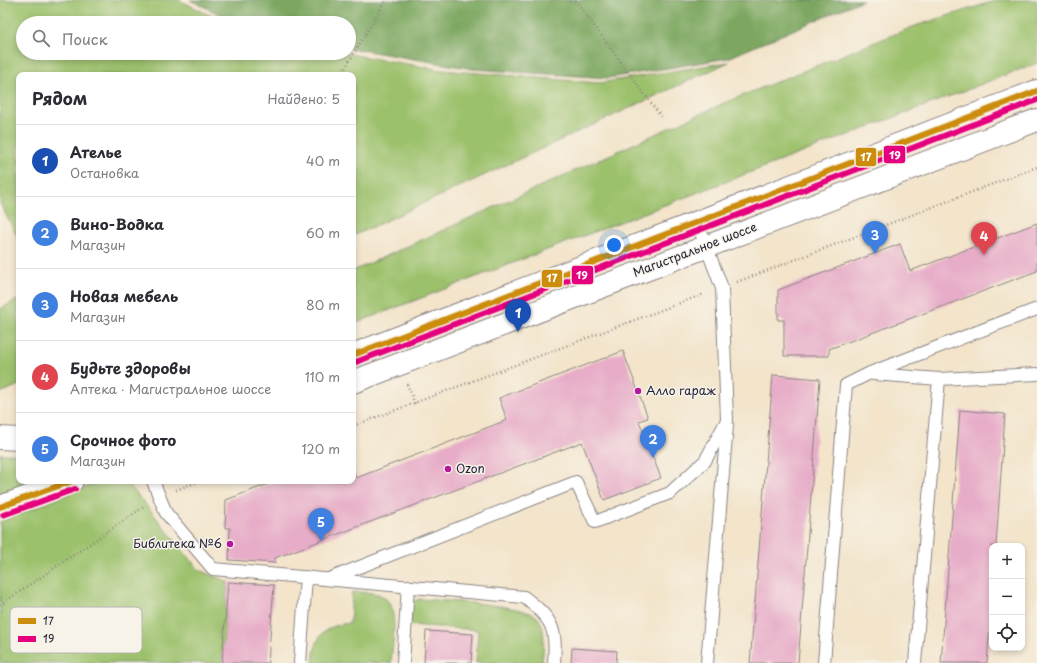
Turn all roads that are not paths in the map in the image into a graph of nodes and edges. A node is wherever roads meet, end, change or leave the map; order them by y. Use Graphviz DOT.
graph roads {
  1 [pos="1037,92"];
  2 [pos="1037,120"];
  3 [pos="697,222"];
  4 [pos="707,246"];
  5 [pos="1037,308"];
  6 [pos="356,354"];
  7 [pos="870,373"];
  8 [pos="1037,374"];
  9 [pos="939,379"];
  10 [pos="356,381"];
  11 [pos="727,420"];
  12 [pos="0,438"];
  13 [pos="16,439"];
  14 [pos="64,484"];
  15 [pos="154,484"];
  16 [pos="0,507"];
  17 [pos="306,577"];
  18 [pos="329,579"];
  19 [pos="408,586"];
  20 [pos="300,663"];
  21 [pos="403,663"];
  22 [pos="554,663"];
  23 [pos="707,663"];
  24 [pos="824,663"];
  25 [pos="915,663"];
  1 -- 3 [label="main road, Магистральное шоссе"];
  2 -- 4 [label="main road, Магистральное шоссе"];
  3 -- 4 [label="lane"];
  3 -- 6 [label="main road, Магистральное шоссе"];
  4 -- 10 [label="main road, Магистральное шоссе"];
  4 -- 11 [label="lane"];
  5 -- 7 [label="lane"];
  7 -- 9 [label="lane"];
  7 -- 24 [label="lane"];
  8 -- 9 [label="lane"];
  9 -- 25 [label="lane"];
  11 -- 18 [label="lane"];
  11 -- 23 [label="lane"];
  12 -- 13 [label="main road"];
  14 -- 16 [label="main road"];
  15 -- 17 [label="lane"];
  17 -- 18 [label="lane"];
  17 -- 20 [label="lane"];
  18 -- 19 [label="lane"];
  19 -- 21 [label="lane"];
  19 -- 22 [label="lane"];
}
